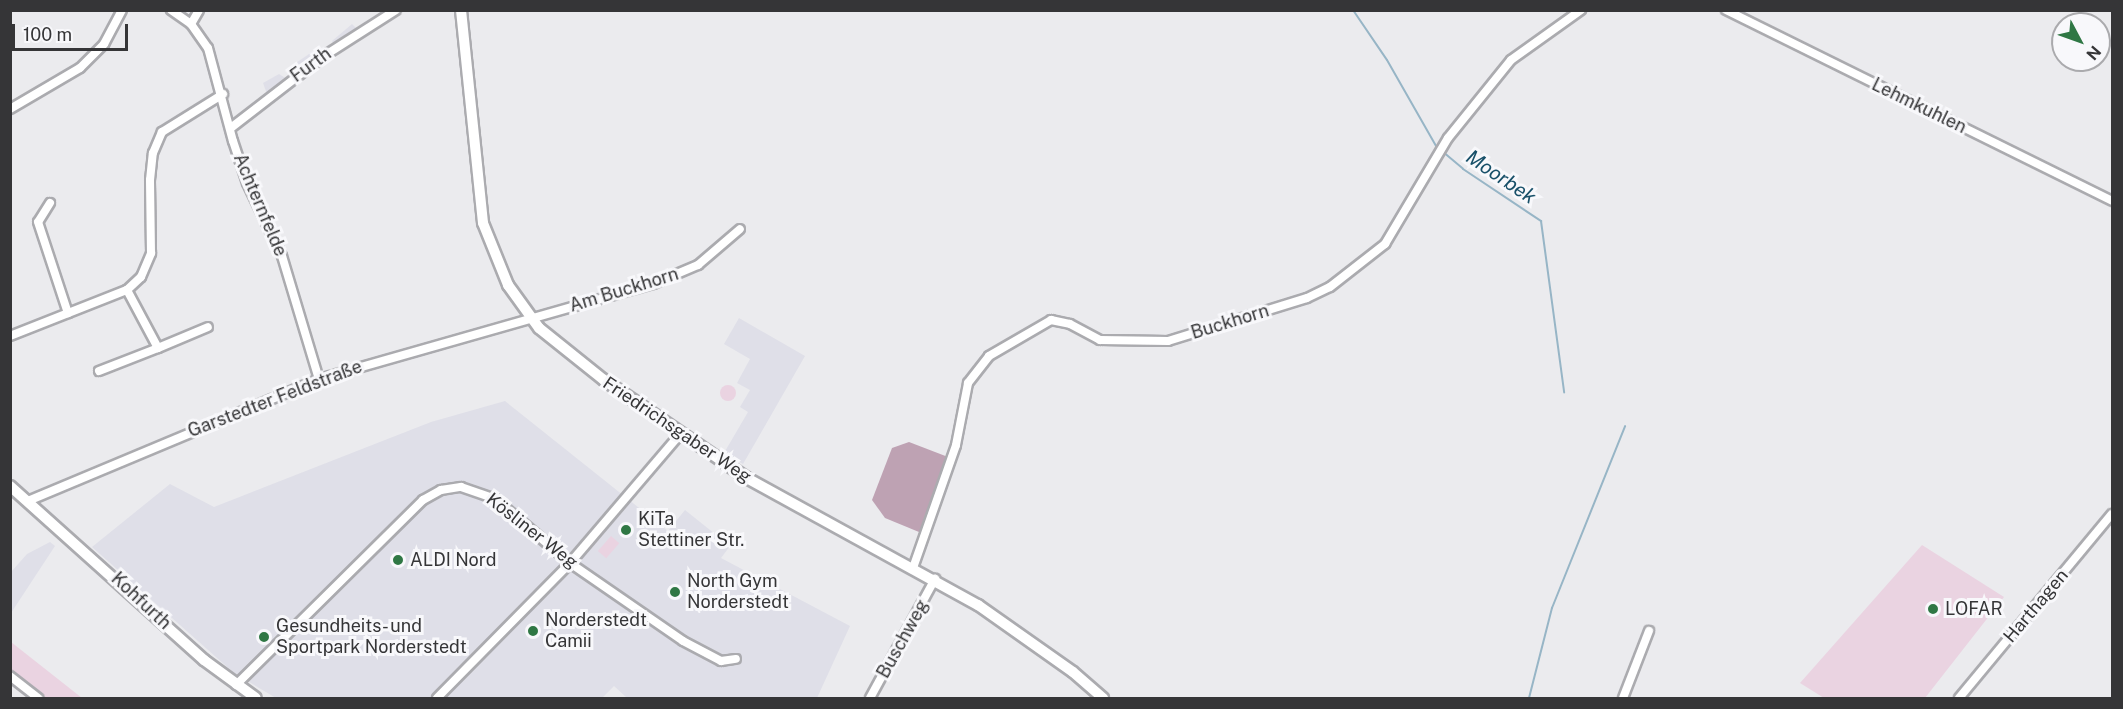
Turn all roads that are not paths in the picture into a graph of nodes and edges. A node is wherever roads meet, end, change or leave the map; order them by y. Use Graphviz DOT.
graph roads {
  1 [pos="122,10"];
  2 [pos="171,10"];
  3 [pos="199,10"];
  4 [pos="396,10"];
  5 [pos="461,10"];
  6 [pos="1581,10"];
  7 [pos="1726,10"];
  8 [pos="190,24"];
  9 [pos="223,94"];
  10 [pos="10,109"];
  11 [pos="232,127"];
  12 [pos="2112,201"];
  13 [pos="50,203"];
  14 [pos="740,229"];
  15 [pos="127,290"];
  16 [pos="68,313"];
  17 [pos="530,318"];
  18 [pos="208,327"];
  19 [pos="10,336"];
  20 [pos="158,348"];
  21 [pos="99,371"];
  22 [pos="319,379"];
  23 [pos="681,433"];
  24 [pos="10,486"];
  25 [pos="28,501"];
  26 [pos="2112,514"];
  27 [pos="570,563"];
  28 [pos="913,568"];
  29 [pos="935,579"];
  30 [pos="1649,631"];
  31 [pos="736,659"];
  32 [pos="10,676"];
  33 [pos="236,685"];
  34 [pos="38,699"];
  35 [pos="256,699"];
  36 [pos="437,699"];
  37 [pos="870,699"];
  38 [pos="1103,699"];
  39 [pos="1623,699"];
  40 [pos="1959,699"];
  1 -- 10 [label="street"];
  2 -- 8 [label="street, Achternfelde"];
  3 -- 8 [label="street"];
  4 -- 11 [label="street, Furth"];
  5 -- 17 [label="main road, Friedrichsgaber Weg"];
  6 -- 28 [label="street, Buckhorn"];
  7 -- 12 [label="street, Lehmkuhlen"];
  8 -- 9 [label="street, Achternfelde"];
  9 -- 11 [label="street, Achternfelde"];
  9 -- 15 [label="street"];
  11 -- 22 [label="street, Achternfelde"];
  13 -- 16 [label="street"];
  14 -- 17 [label="street, Am Buckhorn"];
  15 -- 16 [label="street"];
  15 -- 20 [label="street"];
  16 -- 19 [label="street"];
  17 -- 22 [label="street, Garstedter Feldstraße"];
  17 -- 23 [label="main road, Friedrichsgaber Weg"];
  18 -- 20 [label="street"];
  20 -- 21 [label="street"];
  22 -- 25 [label="street, Garstedter Feldstraße"];
  23 -- 27 [label="street"];
  23 -- 28 [label="main road, Friedrichsgaber Weg"];
  24 -- 25 [label="main road, Kohfurth"];
  25 -- 33 [label="main road, Kohfurth"];
  26 -- 40 [label="street, Harthagen"];
  27 -- 31 [label="street, Kösliner Weg"];
  27 -- 33 [label="street, Kösliner Weg"];
  27 -- 36 [label="street"];
  28 -- 29 [label="main road, Friedrichsgaber Weg"];
  29 -- 37 [label="street, Buschweg"];
  29 -- 38 [label="main road, Friedrichsgaber Weg"];
  30 -- 39 [label="street"];
  32 -- 34 [label="street"];
  33 -- 35 [label="main road, Kohfurth"];
}
